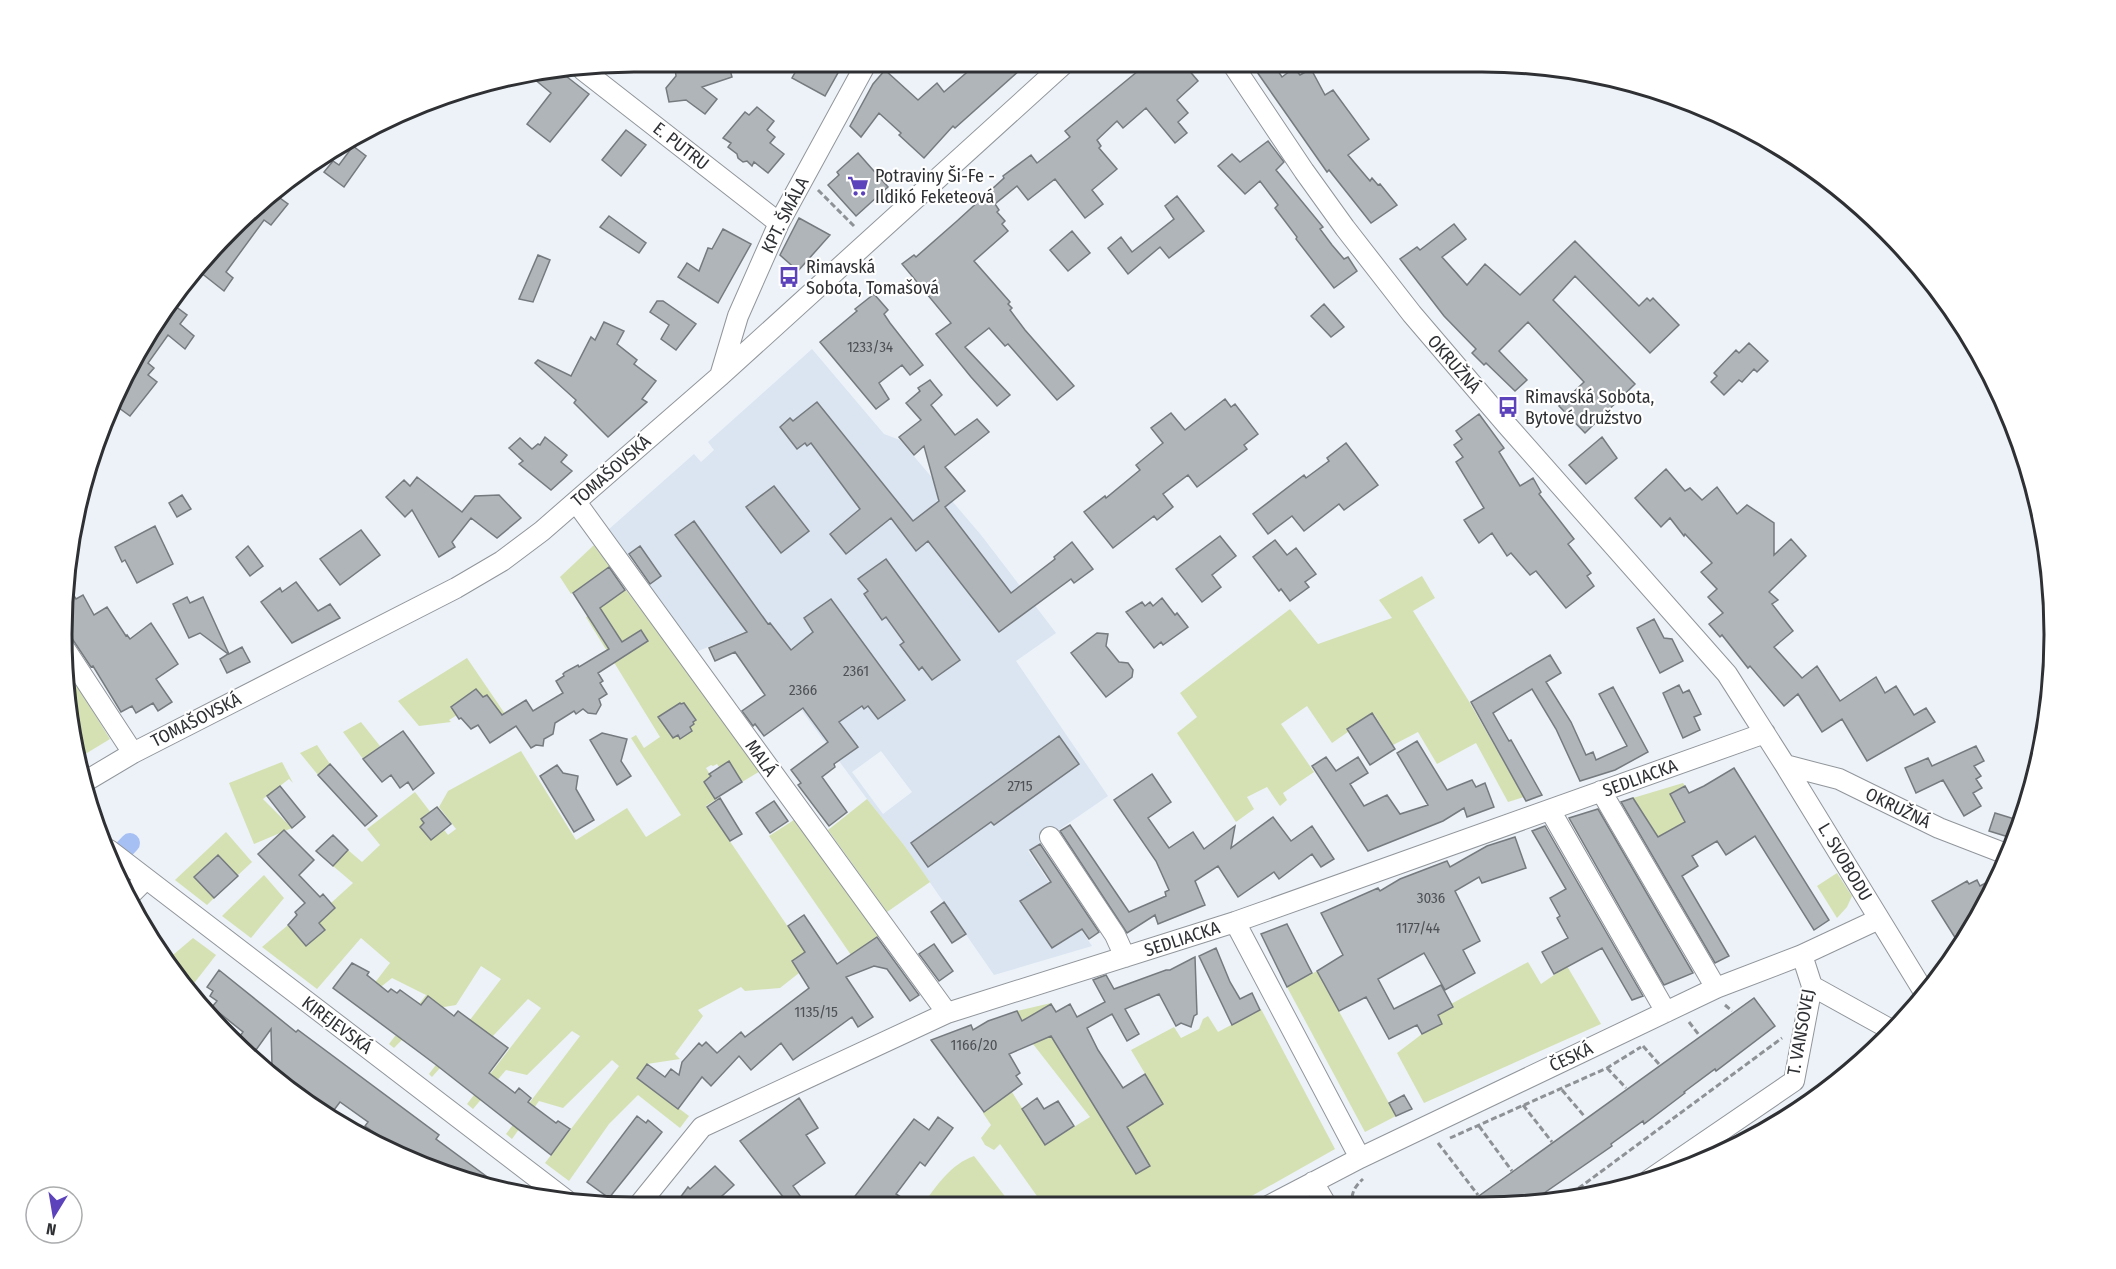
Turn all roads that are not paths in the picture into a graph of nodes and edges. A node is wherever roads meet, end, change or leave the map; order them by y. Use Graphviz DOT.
graph roads {
  1 [pos="862,72"];
  2 [pos="1055,72"];
  3 [pos="1238,72"];
  4 [pos="588,74"];
  5 [pos="779,223"];
  6 [pos="720,376"];
  7 [pos="576,502"];
  8 [pos="73,661"];
  9 [pos="1765,733"];
  10 [pos="133,753"];
  11 [pos="1785,765"];
  12 [pos="91,778"];
  13 [pos="1601,792"];
  14 [pos="1550,810"];
  15 [pos="1050,837"];
  16 [pos="1999,855"];
  17 [pos="118,857"];
  18 [pos="146,879"];
  19 [pos="134,891"];
  20 [pos="1879,919"];
  21 [pos="1235,922"];
  22 [pos="1802,955"];
  23 [pos="1125,957"];
  24 [pos="1812,986"];
  25 [pos="1920,986"];
  26 [pos="1718,995"];
  27 [pos="1666,1012"];
  28 [pos="947,1013"];
  29 [pos="1884,1026"];
  30 [pos="1360,1158"];
  31 [pos="1675,1162"];
  32 [pos="1312,1182"];
  33 [pos="554,1191"];
  34 [pos="645,1197"];
  35 [pos="1284,1197"];
  36 [pos="1321,1197"];
  1 -- 5 [label="street, KPT. ŠMÁLA"];
  2 -- 6 [label="street, TOMAŠOVSKÁ"];
  3 -- 9 [label="street, OKRUŽNÁ"];
  4 -- 5 [label="street, E. PUTRU"];
  5 -- 6 [label="street, KPT. ŠMÁLA"];
  6 -- 7 [label="street, TOMAŠOVSKÁ"];
  7 -- 10 [label="street, TOMAŠOVSKÁ"];
  7 -- 28 [label="street, MALÁ"];
  8 -- 10 [label="street"];
  9 -- 11 [label="street, L. SVOBODU"];
  9 -- 13 [label="street, SEDLIACKA"];
  10 -- 12 [label="street, TOMAŠOVSKÁ"];
  11 -- 16 [label="street, OKRUŽNÁ"];
  11 -- 20 [label="street, L. SVOBODU"];
  13 -- 14 [label="street, SEDLIACKA"];
  13 -- 26 [label="street"];
  14 -- 21 [label="street, SEDLIACKA"];
  14 -- 27 [label="street"];
  15 -- 23 [label="street"];
  17 -- 18 [label="street, KIREJEVSKÁ"];
  18 -- 19 [label="street"];
  18 -- 33 [label="street, KIREJEVSKÁ"];
  20 -- 22 [label="street, ČESKÁ"];
  20 -- 25 [label="street, L. SVOBODU"];
  21 -- 23 [label="street, SEDLIACKA"];
  21 -- 30 [label="street"];
  22 -- 24 [label="street, T. VANSOVEJ"];
  22 -- 26 [label="street, ČESKÁ"];
  23 -- 28 [label="street, SEDLIACKA"];
  24 -- 29 [label="street"];
  24 -- 31 [label="street, T. VANSOVEJ"];
  26 -- 27 [label="street, ČESKÁ"];
  27 -- 30 [label="street, ČESKÁ"];
  28 -- 34 [label="street, SEDLIACKA"];
  30 -- 32 [label="street, ČESKÁ"];
  32 -- 35 [label="street, ČESKÁ"];
  32 -- 36 [label="street"];
}
